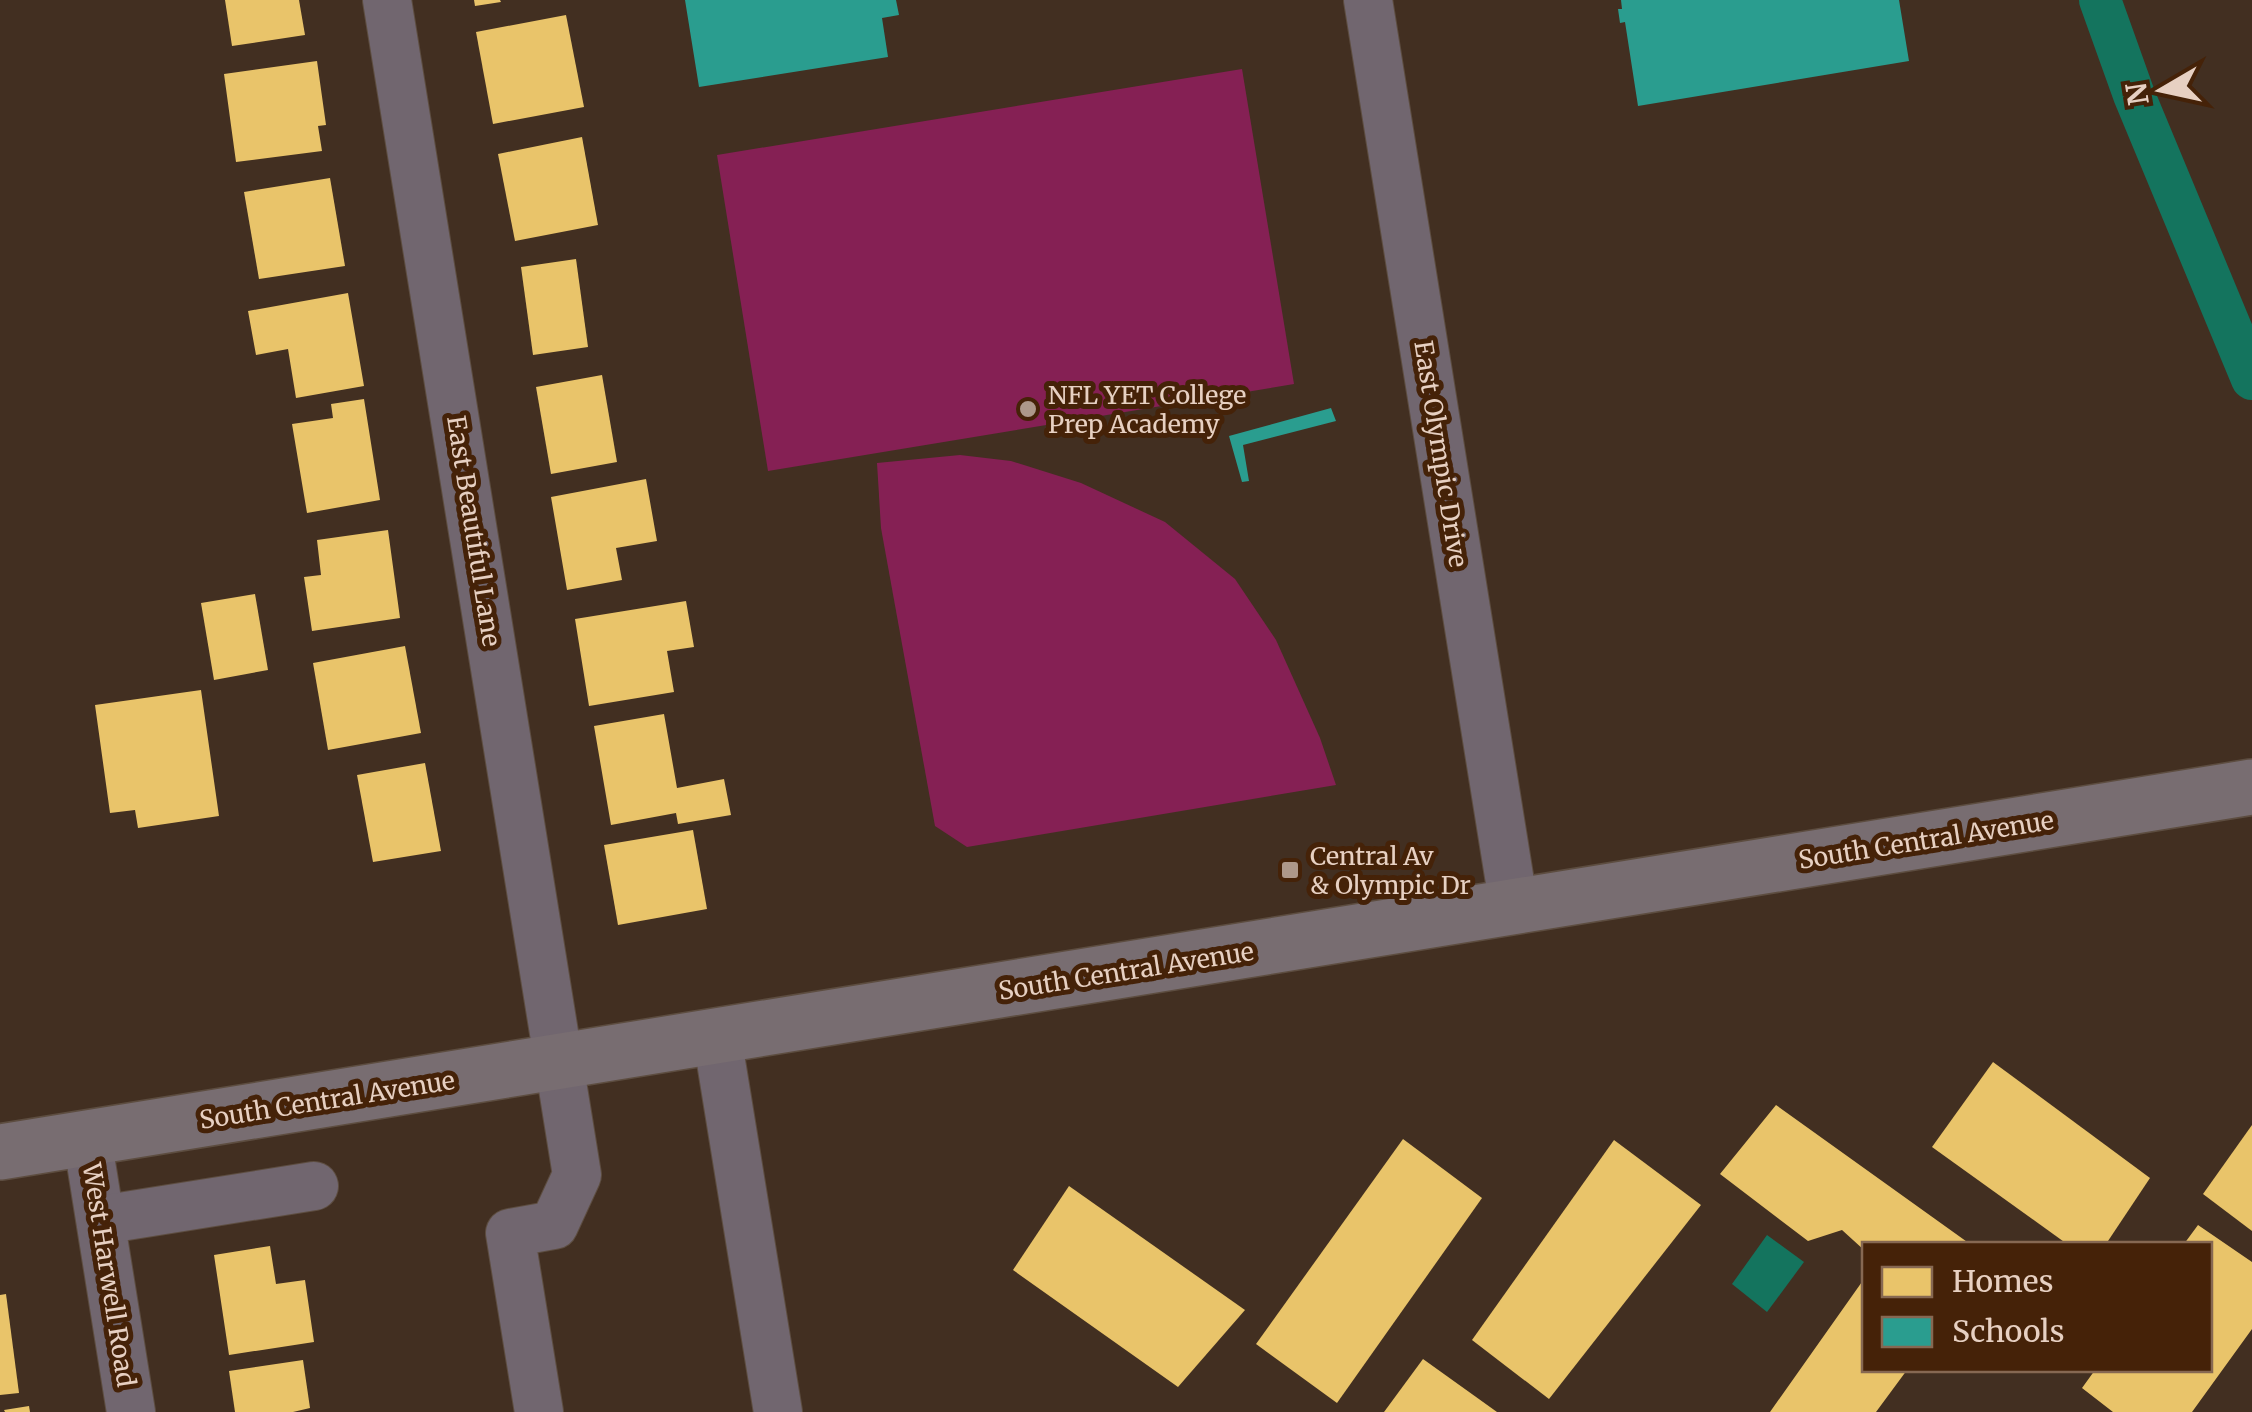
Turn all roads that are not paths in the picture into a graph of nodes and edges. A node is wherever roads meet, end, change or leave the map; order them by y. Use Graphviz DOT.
graph roads {
  1 [pos="387,0"];
  2 [pos="1368,0"];
  3 [pos="2252,788"];
  4 [pos="1514,907"];
  5 [pos="717,1037"];
  6 [pos="561,1063"];
  7 [pos="87,1138"];
  8 [pos="0,1152"];
  9 [pos="314,1186"];
  10 [pos="100,1220"];
  11 [pos="131,1412"];
  12 [pos="539,1412"];
  13 [pos="778,1412"];
  1 -- 6 [label="street, East Beautiful Lane"];
  2 -- 4 [label="street, East Olympic Drive"];
  3 -- 4 [label="main road, South Central Avenue"];
  4 -- 5 [label="main road, South Central Avenue"];
  5 -- 6 [label="main road, South Central Avenue"];
  5 -- 13 [label="street"];
  6 -- 7 [label="main road, South Central Avenue"];
  6 -- 12 [label="street, East Beautiful Lane"];
  7 -- 8 [label="main road, South Central Avenue"];
  7 -- 10 [label="street, West Harwell Road"];
  9 -- 10 [label="street"];
  10 -- 11 [label="street, West Harwell Road"];
}
